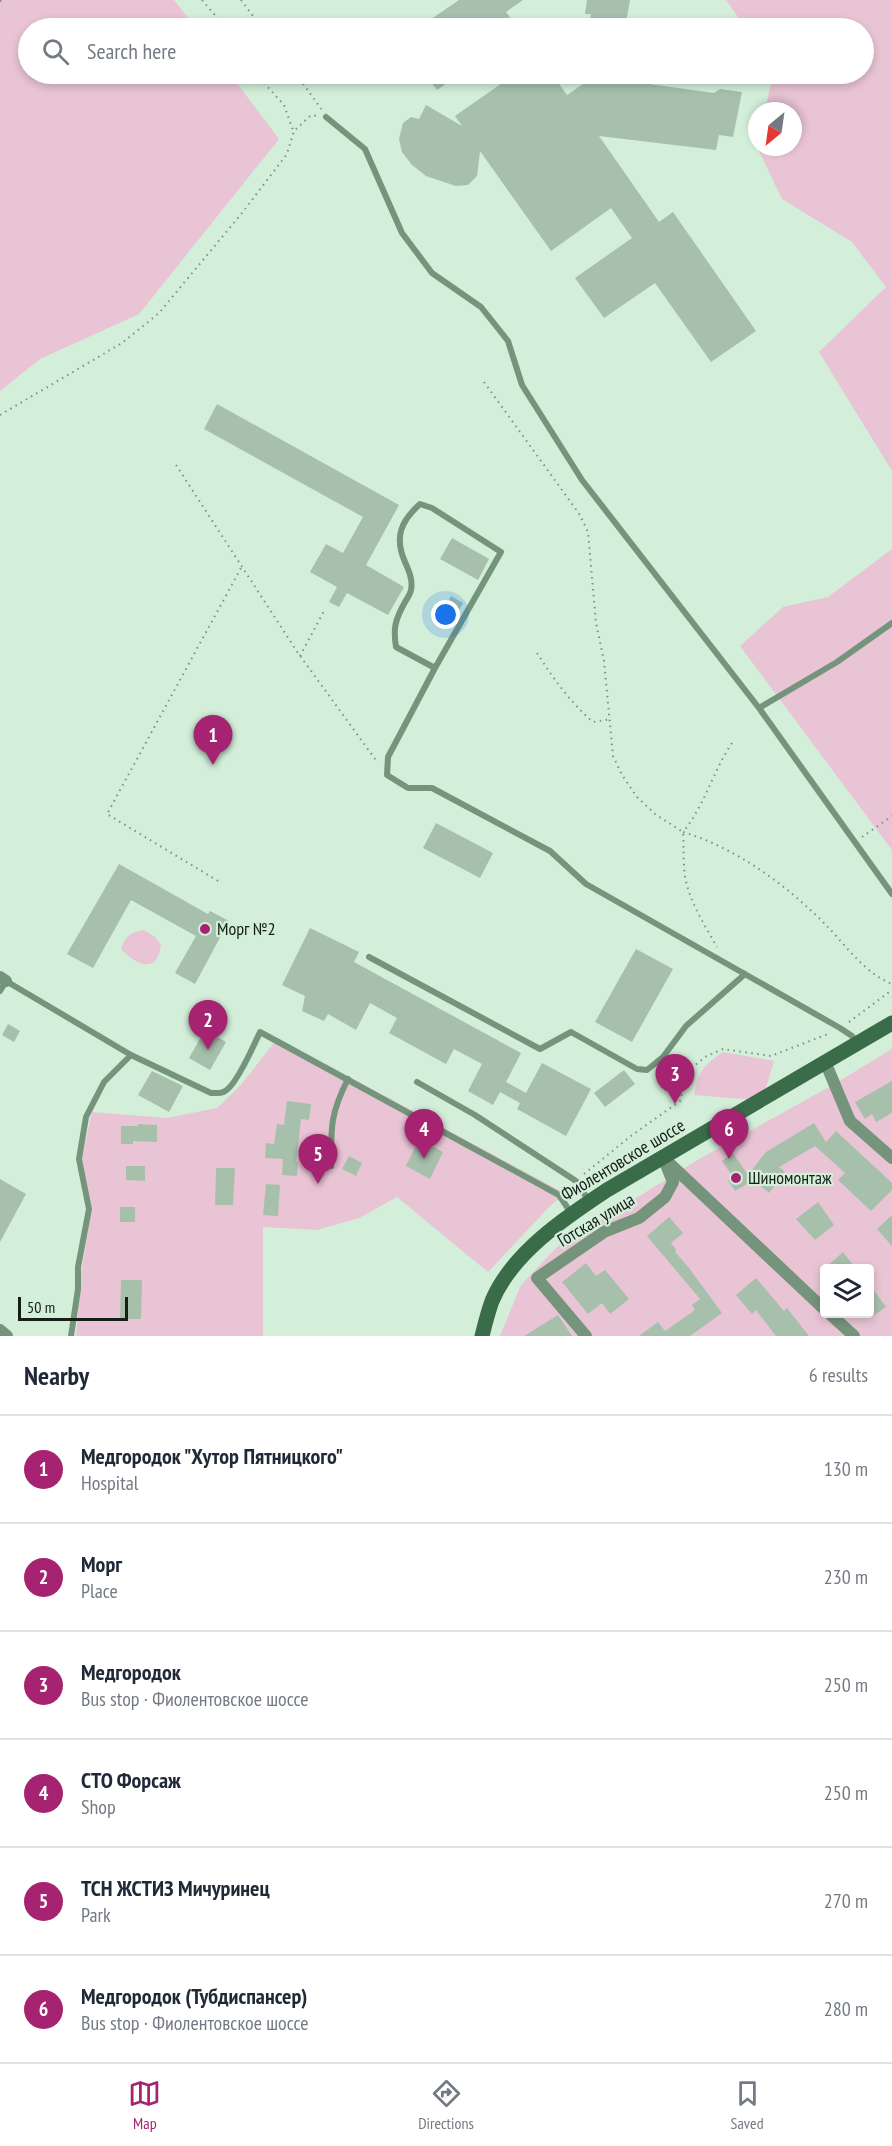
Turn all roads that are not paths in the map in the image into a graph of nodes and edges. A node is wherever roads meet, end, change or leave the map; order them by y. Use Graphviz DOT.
graph roads {
  1 [pos="326,117"];
  2 [pos="892,623"];
  3 [pos="435,668"];
  4 [pos="759,708"];
  5 [pos="892,894"];
  6 [pos="369,957"];
  7 [pos="745,974"];
  8 [pos="2,983"];
  9 [pos="892,1023"];
  10 [pos="857,1044"];
  11 [pos="131,1055"];
  12 [pos="826,1064"];
  13 [pos="348,1079"];
  14 [pos="417,1082"];
  15 [pos="663,1157"];
  16 [pos="892,1158"];
  17 [pos="332,1166"];
  18 [pos="590,1201"];
  19 [pos="571,1213"];
  20 [pos="820,1304"];
  21 [pos="834,1318"];
  22 [pos="0,1330"];
  23 [pos="7,1336"];
  24 [pos="71,1336"];
  25 [pos="482,1336"];
  26 [pos="586,1336"];
  27 [pos="854,1336"];
  1 -- 4 [label="lane"];
  2 -- 4 [label="lane"];
  3 -- 3 [label="lane"];
  3 -- 7 [label="lane"];
  4 -- 5 [label="lane"];
  6 -- 7 [label="lane"];
  7 -- 10 [label="lane"];
  8 -- 11 [label="lane"];
  9 -- 10 [label="main road, Фиолентовское шоссе"];
  10 -- 12 [label="main road, Фиолентовское шоссе"];
  11 -- 13 [label="lane"];
  11 -- 24 [label="lane"];
  12 -- 15 [label="main road, Фиолентовское шоссе"];
  12 -- 16 [label="street"];
  13 -- 17 [label="lane"];
  13 -- 19 [label="lane"];
  14 -- 18 [label="lane"];
  15 -- 18 [label="main road, Фиолентовское шоссе"];
  15 -- 20 [label="street"];
  15 -- 26 [label="street, Готская улица"];
  18 -- 19 [label="main road, Фиолентовское шоссе"];
  19 -- 25 [label="main road, Фиолентовское шоссе"];
  21 -- 27 [label="street"];
  22 -- 23 [label="street"];
}
